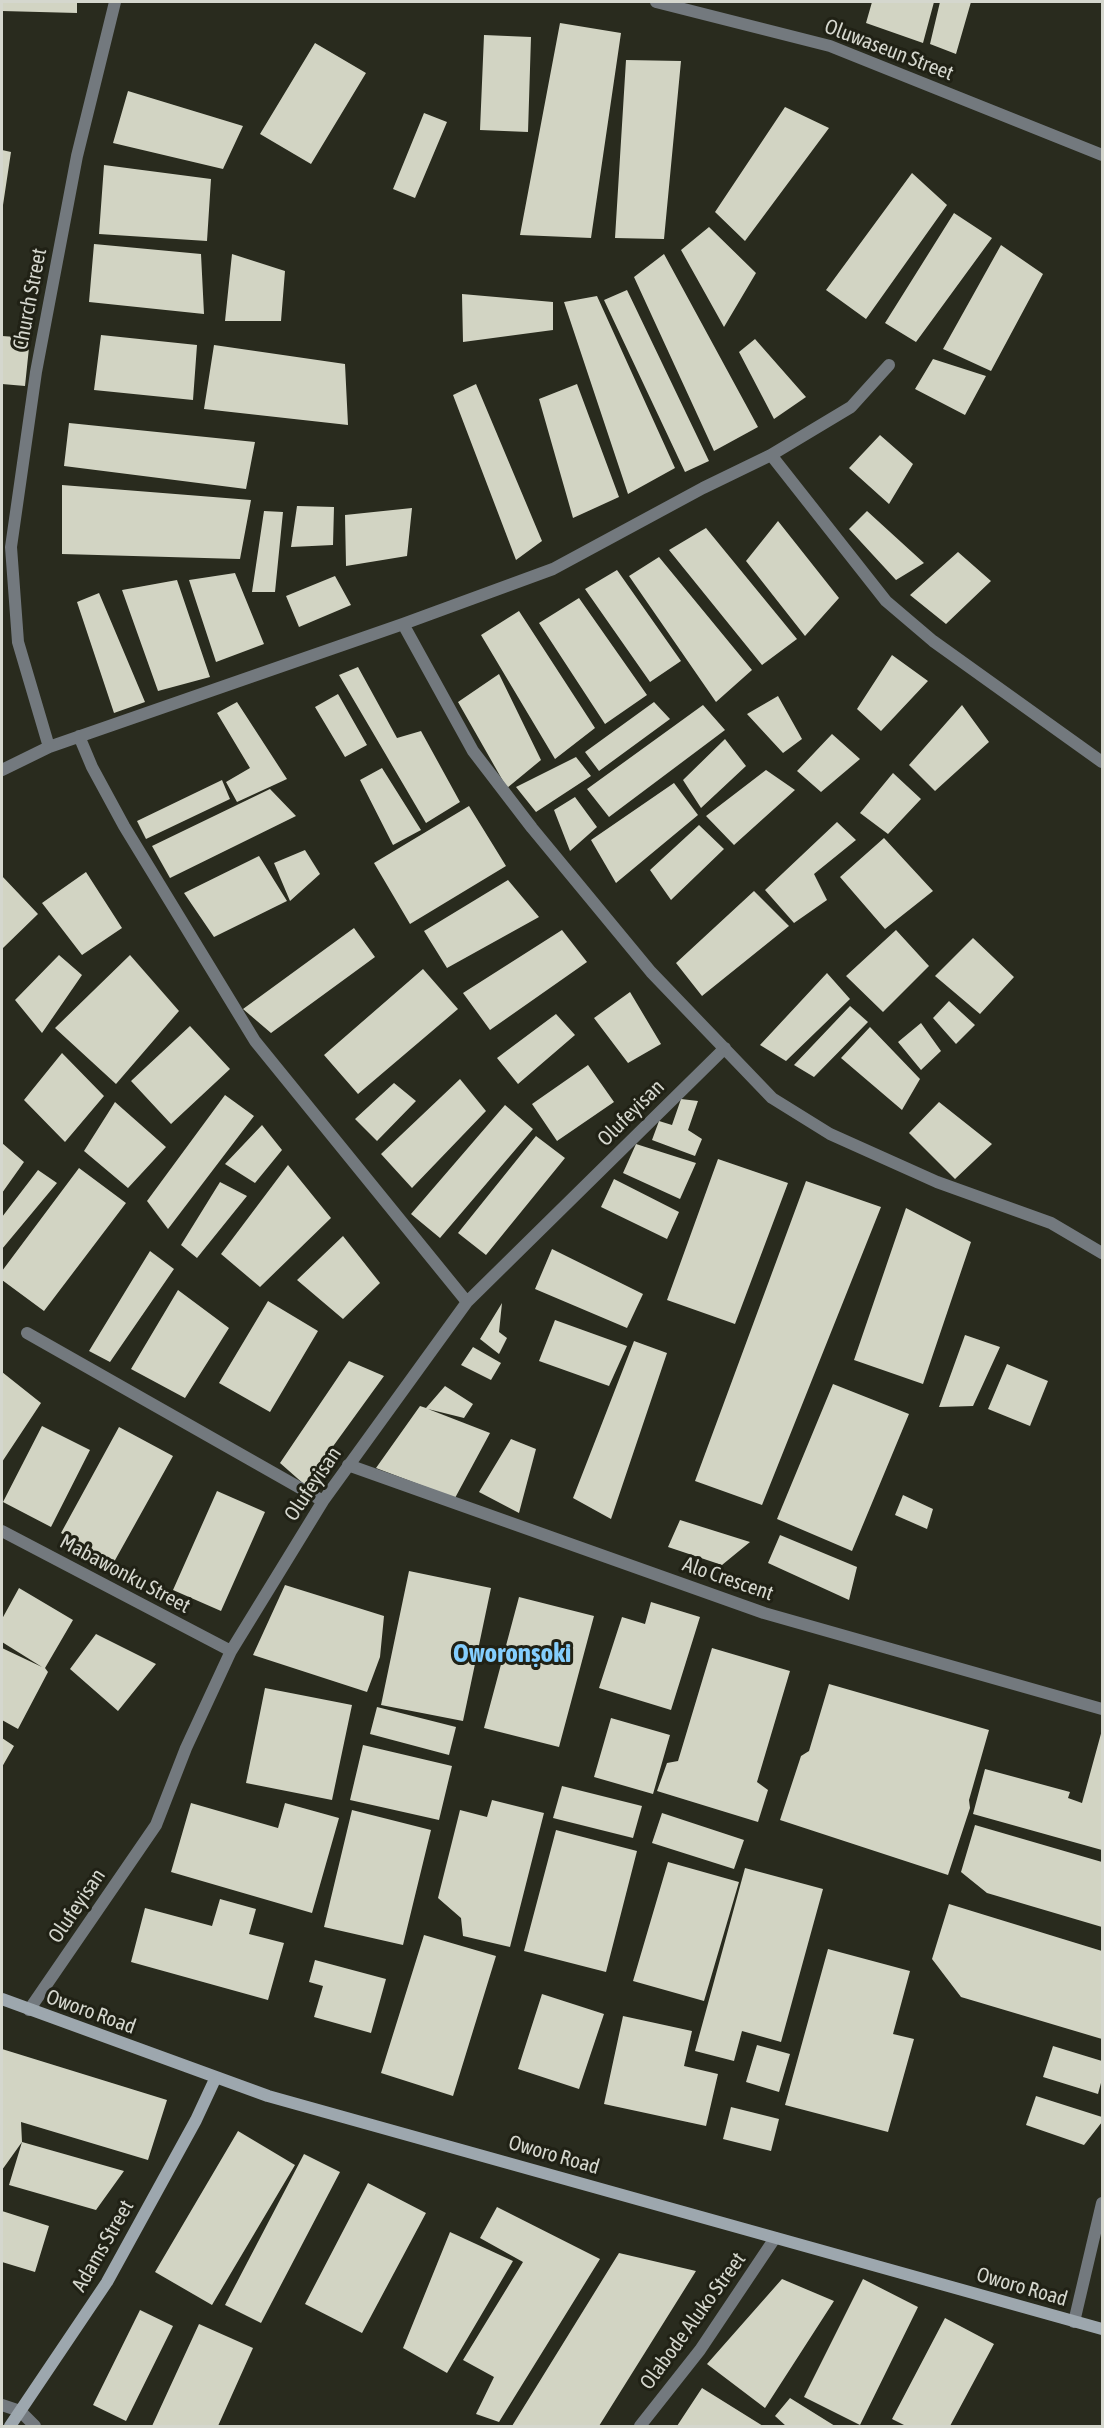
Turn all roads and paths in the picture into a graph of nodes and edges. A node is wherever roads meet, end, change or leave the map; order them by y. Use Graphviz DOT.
graph roads {
  1 [pos="115,2"];
  2 [pos="656,2"];
  3 [pos="1102,155"];
  4 [pos="889,365"];
  5 [pos="771,455"];
  6 [pos="403,624"];
  7 [pos="79,736"];
  8 [pos="49,747"];
  9 [pos="1102,762"];
  10 [pos="2,770"];
  11 [pos="725,1048"];
  12 [pos="1102,1252"];
  13 [pos="467,1302"];
  14 [pos="27,1333"];
  15 [pos="348,1466"];
  16 [pos="323,1501"];
  17 [pos="2,1531"];
  18 [pos="231,1651"];
  19 [pos="1102,1709"];
  20 [pos="2,1998"];
  21 [pos="29,2010"];
  22 [pos="216,2077"];
  23 [pos="1102,2203"];
  24 [pos="776,2238"];
  25 [pos="1074,2322"];
  26 [pos="1102,2329"];
  27 [pos="2,2405"];
  28 [pos="20,2411"];
  29 [pos="10,2427"];
  30 [pos="35,2427"];
  31 [pos="640,2427"];
  1 -- 8 [label="street, Church Street"];
  2 -- 3 [label="street, Oluwaseun Street"];
  4 -- 5 [label="street"];
  5 -- 6 [label="street"];
  5 -- 9 [label="street"];
  6 -- 7 [label="street"];
  6 -- 11 [label="street"];
  7 -- 8 [label="street"];
  7 -- 13 [label="street"];
  8 -- 10 [label="street"];
  11 -- 12 [label="street"];
  11 -- 13 [label="street, Olufeyisan"];
  13 -- 15 [label="street, Olufeyisan"];
  14 -- 16 [label="street"];
  15 -- 16 [label="street, Olufeyisan"];
  15 -- 19 [label="street, Alo Crescent"];
  16 -- 18 [label="street, Olufeyisan"];
  17 -- 18 [label="street, Mabawonku Street"];
  18 -- 21 [label="street, Olufeyisan"];
  20 -- 21 [label="street, Oworo Road"];
  21 -- 22 [label="street, Oworo Road"];
  22 -- 24 [label="street, Oworo Road"];
  22 -- 28 [label="street, Adams Street"];
  23 -- 25 [label="street"];
  24 -- 25 [label="street, Oworo Road"];
  24 -- 31 [label="street, Olabode Aluko Street"];
  25 -- 26 [label="street, Oworo Road"];
  27 -- 28 [label="street"];
  28 -- 29 [label="street, Adams Street"];
  28 -- 30 [label="street"];
}
